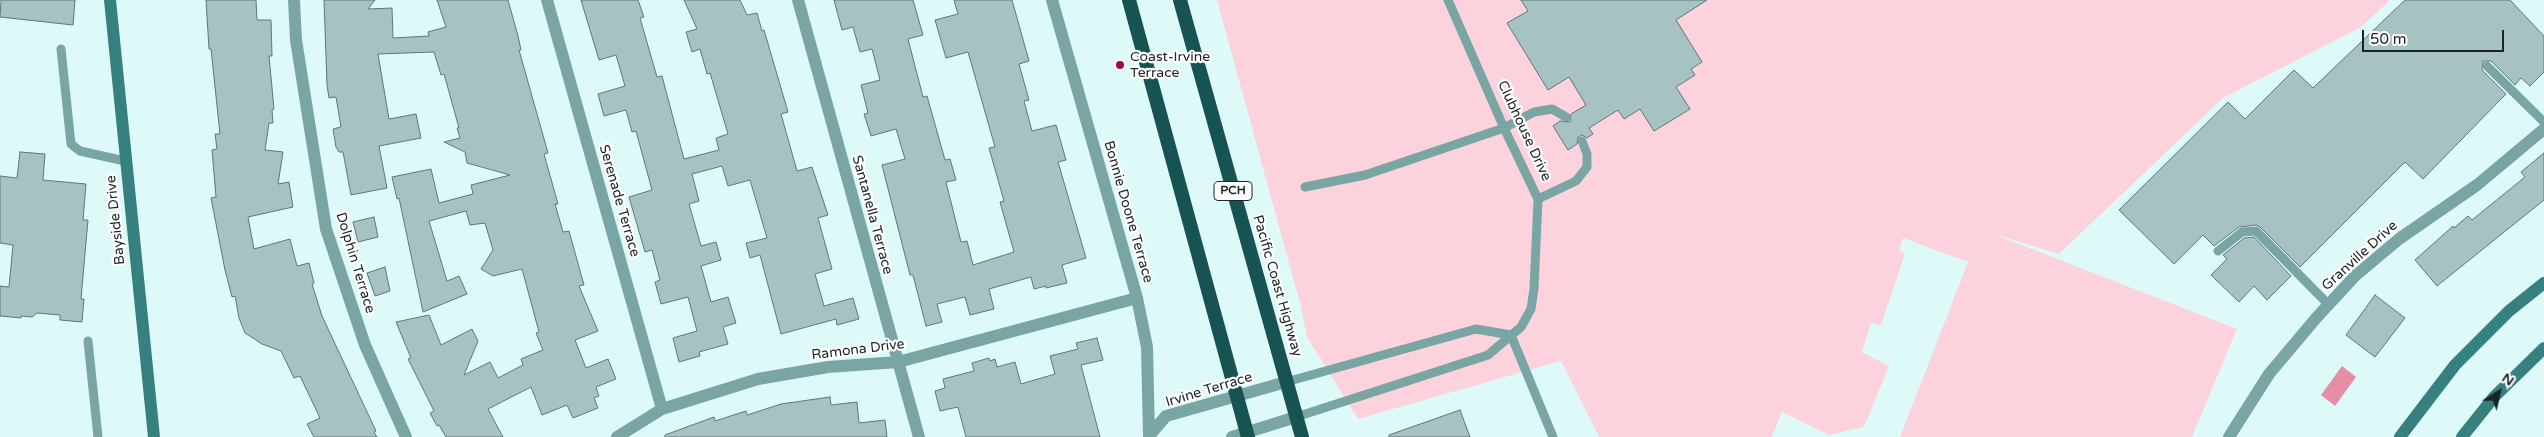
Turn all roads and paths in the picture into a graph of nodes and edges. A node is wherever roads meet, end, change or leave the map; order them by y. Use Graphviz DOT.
graph roads {
  1 [pos="110,0"];
  2 [pos="294,0"];
  3 [pos="547,0"];
  4 [pos="798,0"];
  5 [pos="1052,0"];
  6 [pos="1129,0"];
  7 [pos="1180,0"];
  8 [pos="1448,0"];
  9 [pos="61,49"];
  10 [pos="2487,66"];
  11 [pos="1566,117"];
  12 [pos="2544,122"];
  13 [pos="1504,128"];
  14 [pos="2544,129"];
  15 [pos="1582,141"];
  16 [pos="126,161"];
  17 [pos="1304,187"];
  18 [pos="1538,199"];
  19 [pos="2218,251"];
  20 [pos="2544,283"];
  21 [pos="1137,298"];
  22 [pos="2328,304"];
  23 [pos="1511,335"];
  24 [pos="88,341"];
  25 [pos="2544,348"];
  26 [pos="898,362"];
  27 [pos="1286,382"];
  28 [pos="1236,397"];
  29 [pos="662,409"];
  30 [pos="1296,417"];
  31 [pos="1248,435"];
  32 [pos="98,437"];
  33 [pos="154,437"];
  34 [pos="406,437"];
  35 [pos="616,437"];
  36 [pos="919,437"];
  37 [pos="1150,437"];
  38 [pos="1232,437"];
  39 [pos="1302,437"];
  40 [pos="1553,437"];
  41 [pos="2229,437"];
  42 [pos="2400,437"];
  43 [pos="2462,437"];
  1 -- 16 [label="main road, Bayside Drive"];
  2 -- 34 [label="street, Dolphin Terrace"];
  3 -- 29 [label="street, Serenade Terrace"];
  4 -- 26 [label="street, Santanella Terrace"];
  5 -- 21 [label="street, Bonnie Doone Terrace"];
  6 -- 28 [label="highway"];
  7 -- 27 [label="highway, Pacific Coast Highway / PCH"];
  8 -- 13 [label="lane, Clubhouse Drive"];
  9 -- 16 [label="lane"];
  10 -- 12 [label="lane"];
  11 -- 13 [label="lane"];
  13 -- 17 [label="lane"];
  13 -- 18 [label="lane, Clubhouse Drive"];
  14 -- 22 [label="street, Granville Drive"];
  15 -- 18 [label="lane"];
  16 -- 33 [label="main road, Bayside Drive"];
  18 -- 23 [label="lane, Clubhouse Drive"];
  19 -- 22 [label="lane"];
  20 -- 42 [label="main road"];
  21 -- 26 [label="street, Ramona Drive"];
  21 -- 37 [label="street, Bonnie Doone Terrace"];
  22 -- 41 [label="street, Granville Drive"];
  23 -- 27 [label="lane"];
  23 -- 30 [label="lane, Clubhouse Drive"];
  23 -- 40 [label="lane"];
  24 -- 32 [label="lane"];
  25 -- 43 [label="main road"];
  26 -- 29 [label="street, Ramona Drive"];
  26 -- 36 [label="street, Santanella Terrace"];
  27 -- 28 [label="street, Irvine Terrace"];
  27 -- 30 [label="highway, Pacific Coast Highway / PCH"];
  28 -- 31 [label="highway"];
  28 -- 37 [label="street, Irvine Terrace"];
  29 -- 35 [label="street, Ramona Drive"];
  30 -- 31 [label="street, Clubhouse Drive"];
  30 -- 39 [label="highway, Pacific Coast Highway / PCH"];
  31 -- 38 [label="street"];
}
